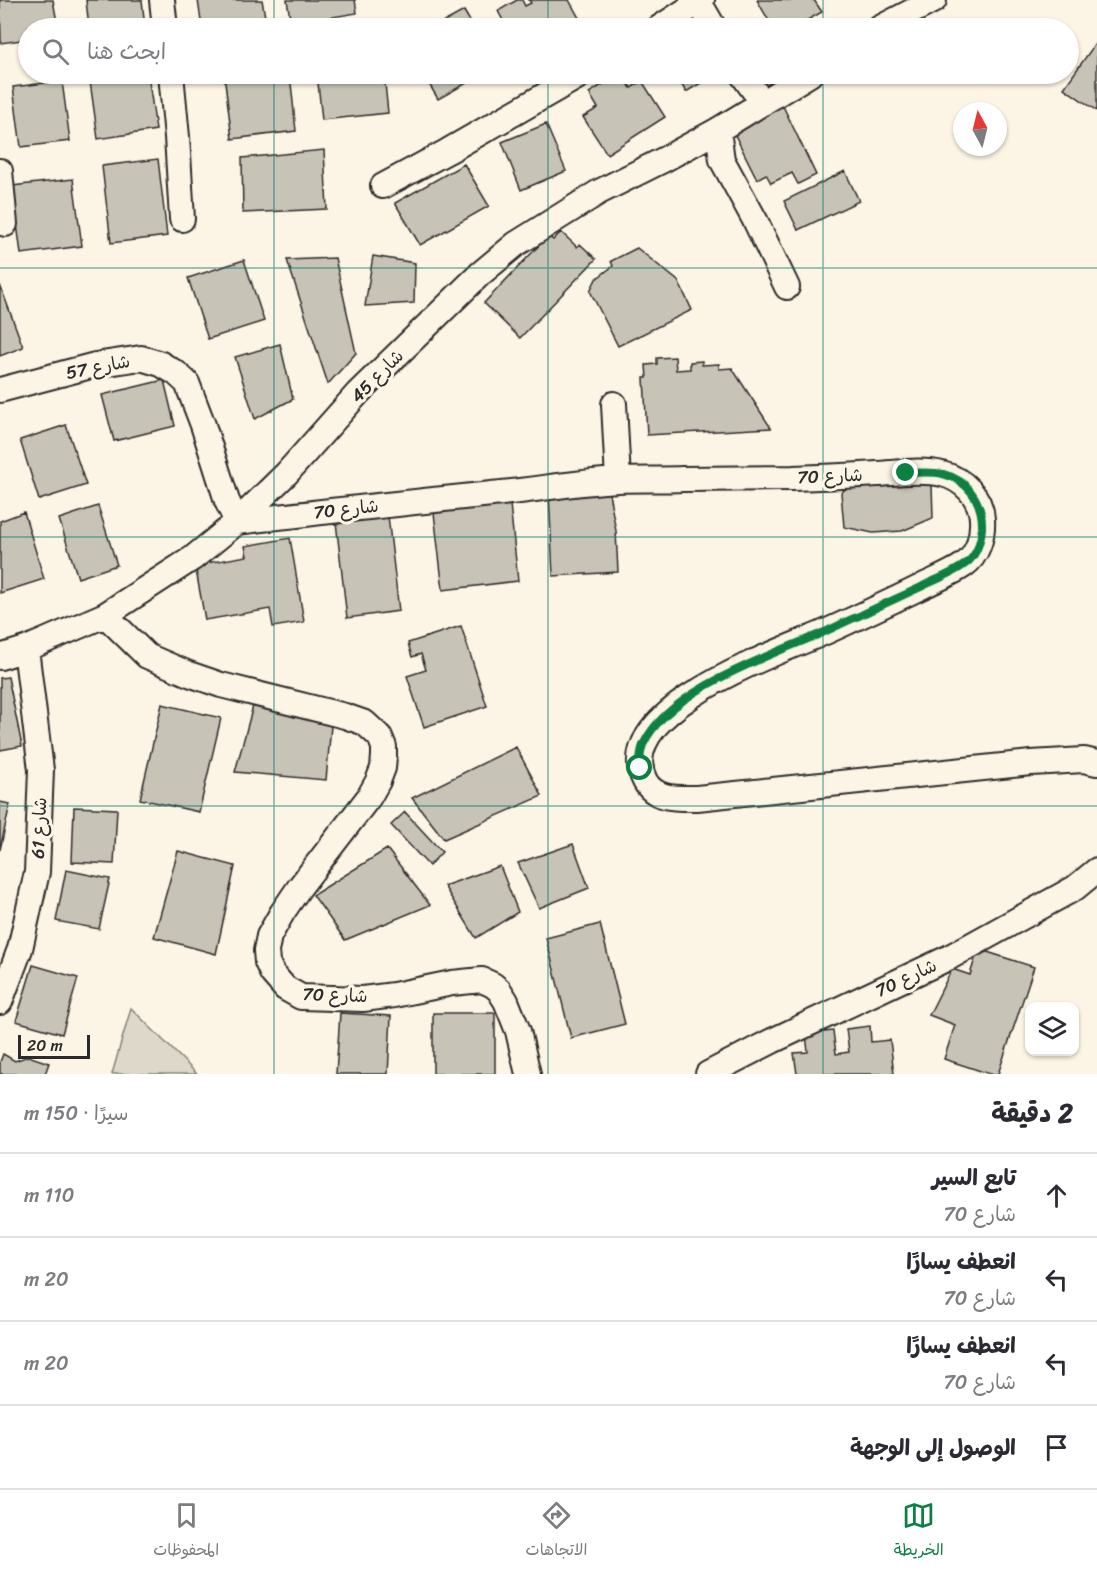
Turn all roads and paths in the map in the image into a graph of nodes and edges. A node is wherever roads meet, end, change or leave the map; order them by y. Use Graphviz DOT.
graph roads {
  1 [pos="162,0"];
  2 [pos="934,0"];
  3 [pos="700,1"];
  4 [pos="164,18"];
  5 [pos="674,18"];
  6 [pos="709,18"];
  7 [pos="899,18"];
  8 [pos="172,84"];
  9 [pos="565,84"];
  10 [pos="749,84"];
  11 [pos="793,84"];
  12 [pos="762,103"];
  13 [pos="718,130"];
  14 [pos="0,171"];
  15 [pos="383,186"];
  16 [pos="182,219"];
  17 [pos="5,224"];
  18 [pos="786,287"];
  19 [pos="0,390"];
  20 [pos="614,404"];
  21 [pos="618,480"];
  22 [pos="237,522"];
  23 [pos="105,615"];
  24 [pos="26,649"];
  25 [pos="0,657"];
  26 [pos="1097,763"];
  27 [pos="1097,870"];
  28 [pos="0,1002"];
  29 [pos="528,1074"];
  30 [pos="708,1074"];
  1 -- 4 [label="street"];
  2 -- 7 [label="street"];
  3 -- 5 [label="street"];
  3 -- 6 [label="street"];
  8 -- 16 [label="street"];
  9 -- 15 [label="street"];
  10 -- 12 [label="street"];
  11 -- 12 [label="street, شارع 45"];
  12 -- 13 [label="street, شارع 45"];
  13 -- 18 [label="street"];
  13 -- 22 [label="street, شارع 45"];
  14 -- 17 [label="street"];
  19 -- 22 [label="street, شارع 57"];
  20 -- 21 [label="street"];
  21 -- 22 [label="street, شارع 70"];
  21 -- 26 [label="street, شارع 70"];
  22 -- 23 [label="street, شارع 45"];
  23 -- 24 [label="street, شارع 45"];
  23 -- 29 [label="street, شارع 70"];
  24 -- 25 [label="street, شارع 45"];
  24 -- 28 [label="street, شارع 61"];
  27 -- 30 [label="street, شارع 70"];
}
